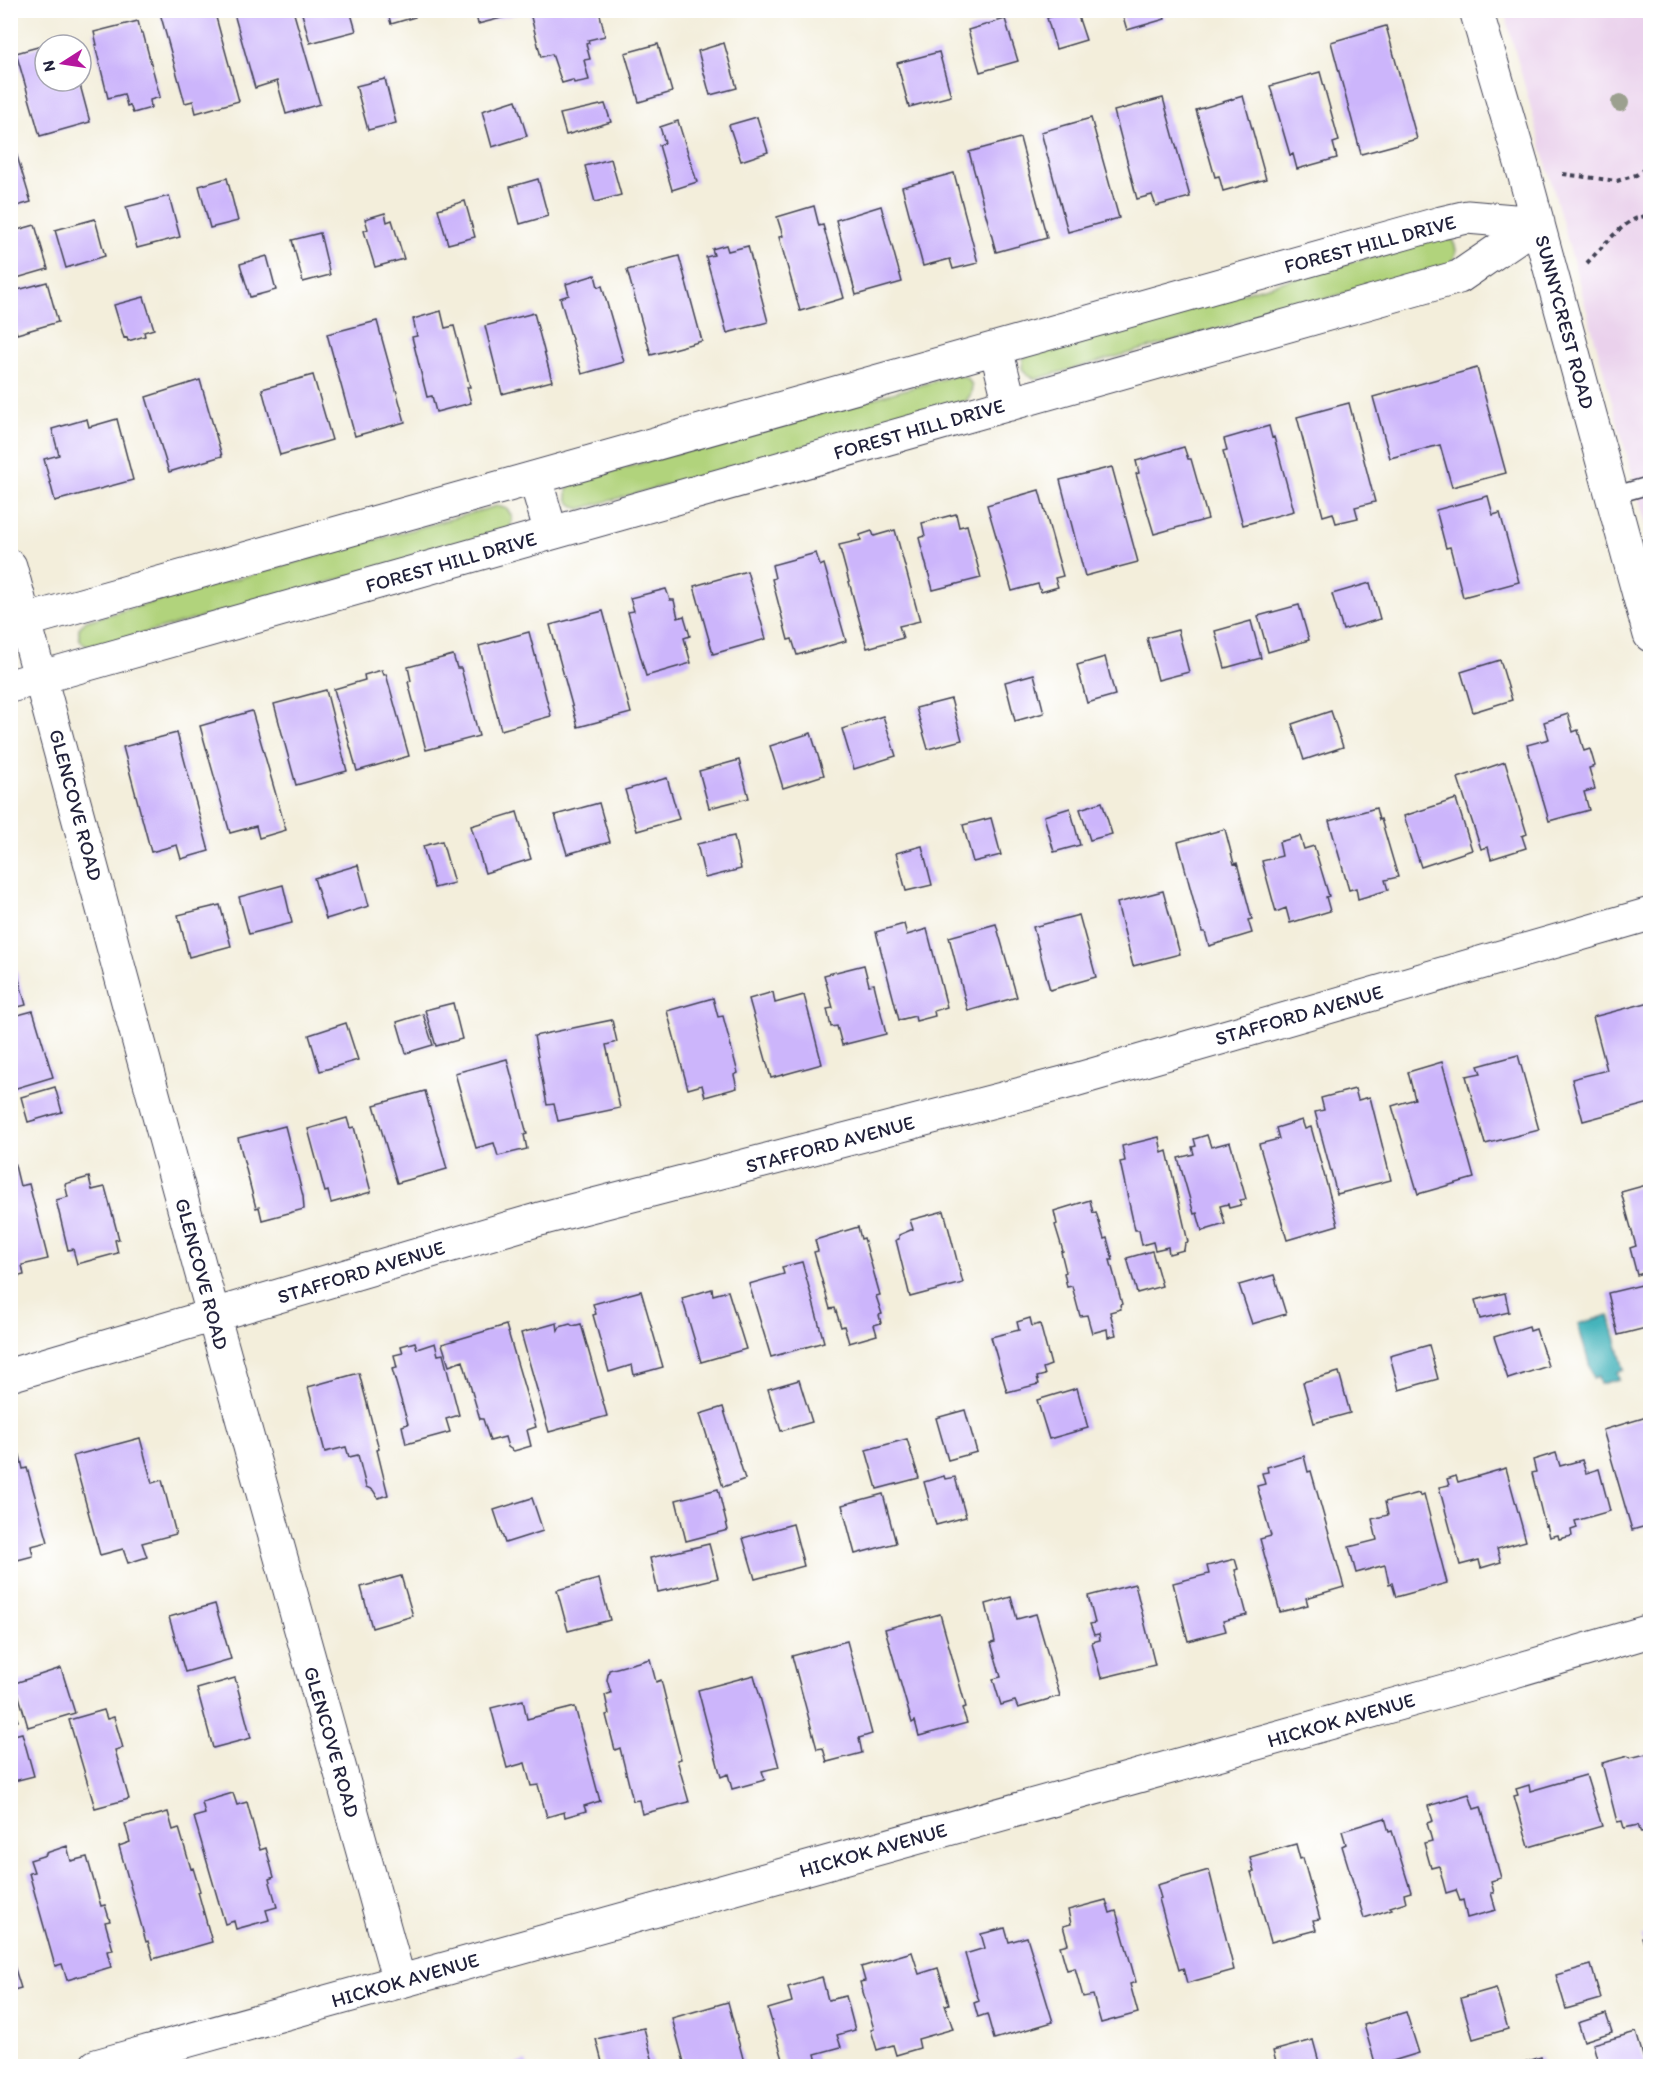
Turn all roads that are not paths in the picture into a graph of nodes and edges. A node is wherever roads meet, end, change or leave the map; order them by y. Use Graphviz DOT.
graph roads {
  1 [pos="1476,10"];
  2 [pos="1538,223"];
  3 [pos="996,348"];
  4 [pos="1010,404"];
  5 [pos="535,478"];
  6 [pos="1650,485"];
  7 [pos="1612,496"];
  8 [pos="551,533"];
  9 [pos="10,566"];
  10 [pos="18,623"];
  11 [pos="1650,635"];
  12 [pos="41,677"];
  13 [pos="10,686"];
  14 [pos="1650,914"];
  15 [pos="213,1316"];
  16 [pos="10,1376"];
  17 [pos="1650,1631"];
  18 [pos="399,1981"];
  19 [pos="96,2067"];
  1 -- 2 [label="street, SUNNYCREST ROAD"];
  2 -- 3 [label="street, FOREST HILL DRIVE"];
  2 -- 4 [label="street, FOREST HILL DRIVE"];
  2 -- 7 [label="street, SUNNYCREST ROAD"];
  3 -- 4 [label="street"];
  3 -- 5 [label="street, FOREST HILL DRIVE"];
  4 -- 8 [label="street, FOREST HILL DRIVE"];
  5 -- 8 [label="street"];
  5 -- 10 [label="street, FOREST HILL DRIVE"];
  6 -- 7 [label="lane"];
  7 -- 11 [label="street, SUNNYCREST ROAD"];
  8 -- 12 [label="street, FOREST HILL DRIVE"];
  9 -- 10 [label="street, GLENCOVE ROAD"];
  10 -- 12 [label="street, GLENCOVE ROAD"];
  12 -- 13 [label="street, FOREST HILL DRIVE"];
  12 -- 15 [label="street, GLENCOVE ROAD"];
  14 -- 15 [label="street, STAFFORD AVENUE"];
  15 -- 16 [label="street, STAFFORD AVENUE"];
  15 -- 18 [label="street, GLENCOVE ROAD"];
  17 -- 18 [label="street, HICKOK AVENUE"];
  18 -- 19 [label="street, HICKOK AVENUE"];
}
